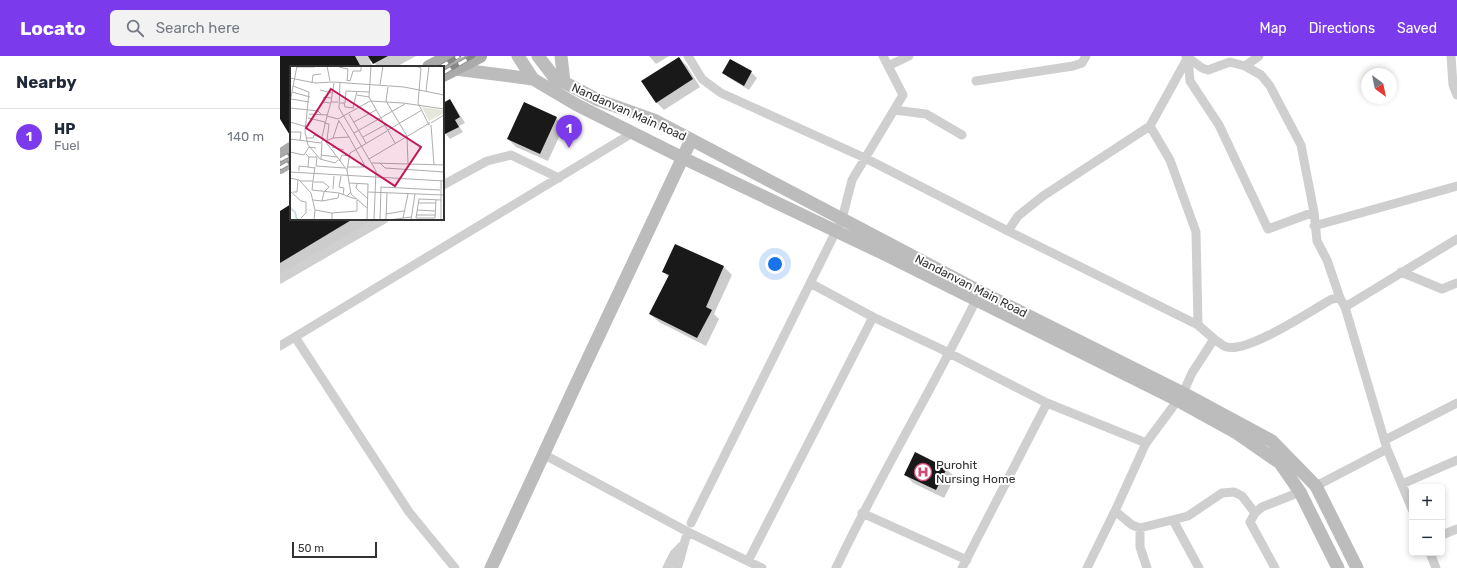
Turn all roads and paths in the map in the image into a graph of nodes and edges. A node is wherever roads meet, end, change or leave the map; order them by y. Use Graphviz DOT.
graph roads {
  1 [pos="361,56"];
  2 [pos="480,56"];
  3 [pos="518,56"];
  4 [pos="538,56"];
  5 [pos="561,56"];
  6 [pos="688,56"];
  7 [pos="883,56"];
  8 [pos="909,56"];
  9 [pos="1086,56"];
  10 [pos="1259,56"];
  11 [pos="1451,56"];
  12 [pos="1187,57"];
  13 [pos="1234,60"];
  14 [pos="367,66"];
  15 [pos="888,66"];
  16 [pos="1245,66"];
  17 [pos="450,67"];
  18 [pos="1454,70"];
  19 [pos="533,79"];
  20 [pos="976,81"];
  21 [pos="564,82"];
  22 [pos="1457,95"];
  23 [pos="894,110"];
  24 [pos="1150,126"];
  25 [pos="634,132"];
  26 [pos="962,135"];
  27 [pos="691,140"];
  28 [pos="285,153"];
  29 [pos="683,158"];
  30 [pos="865,158"];
  31 [pos="280,167"];
  32 [pos="559,178"];
  33 [pos="444,184"];
  34 [pos="1457,186"];
  35 [pos="1314,212"];
  36 [pos="842,219"];
  37 [pos="382,220"];
  38 [pos="1314,226"];
  39 [pos="836,231"];
  40 [pos="1008,231"];
  41 [pos="1457,239"];
  42 [pos="1401,272"];
  43 [pos="280,279"];
  44 [pos="1457,283"];
  45 [pos="812,284"];
  46 [pos="976,300"];
  47 [pos="1343,303"];
  48 [pos="873,318"];
  49 [pos="1198,324"];
  50 [pos="295,337"];
  51 [pos="1214,339"];
  52 [pos="280,346"];
  53 [pos="950,354"];
  54 [pos="1180,396"];
  55 [pos="1048,403"];
  56 [pos="1457,403"];
  57 [pos="1146,443"];
  58 [pos="1386,444"];
  59 [pos="543,454"];
  60 [pos="1457,460"];
  61 [pos="1402,484"];
  62 [pos="1316,486"];
  63 [pos="1300,492"];
  64 [pos="1409,502"];
  65 [pos="1115,511"];
  66 [pos="862,513"];
  67 [pos="1255,513"];
  68 [pos="1173,520"];
  69 [pos="689,527"];
  70 [pos="1140,528"];
  71 [pos="1457,529"];
  72 [pos="1445,534"];
  73 [pos="682,546"];
  74 [pos="1431,556"];
  75 [pos="748,561"];
  76 [pos="965,564"];
  77 [pos="455,568"];
  78 [pos="491,568"];
  79 [pos="667,568"];
  80 [pos="677,568"];
  81 [pos="762,568"];
  82 [pos="836,568"];
  83 [pos="1087,568"];
  84 [pos="1147,568"];
  85 [pos="1198,568"];
  86 [pos="1275,568"];
  87 [pos="1338,568"];
  88 [pos="1357,568"];
  89 [pos="1436,568"];
  1 -- 14 [label="street"];
  2 -- 17 [label="main road"];
  3 -- 19 [label="main road"];
  4 -- 21 [label="main road, Nandanvan Main Road"];
  5 -- 21 [label="main road"];
  6 -- 30 [label="street"];
  7 -- 15 [label="street"];
  8 -- 15 [label="street"];
  9 -- 20 [label="street"];
  10 -- 16 [label="street"];
  11 -- 18 [label="street"];
  12 -- 13 [label="street"];
  12 -- 24 [label="street"];
  12 -- 35 [label="street"];
  13 -- 16 [label="street"];
  15 -- 23 [label="street"];
  16 -- 35 [label="street"];
  17 -- 19 [label="main road"];
  18 -- 22 [label="street"];
  19 -- 25 [label="main road"];
  21 -- 27 [label="main road, Nandanvan Main Road"];
  23 -- 26 [label="street"];
  23 -- 30 [label="street"];
  24 -- 40 [label="street"];
  24 -- 49 [label="street"];
  25 -- 29 [label="main road"];
  25 -- 32 [label="street"];
  27 -- 29 [label="main road"];
  27 -- 36 [label="main road, Nandanvan Main Road"];
  28 -- 31 [label="main road"];
  29 -- 39 [label="main road"];
  29 -- 59 [label="main road"];
  30 -- 36 [label="street"];
  30 -- 40 [label="street"];
  32 -- 33 [label="street"];
  32 -- 50 [label="street"];
  34 -- 38 [label="street"];
  35 -- 38 [label="street"];
  36 -- 39 [label="street"];
  36 -- 54 [label="main road, Nandanvan Main Road"];
  37 -- 43 [label="street"];
  38 -- 47 [label="street"];
  39 -- 45 [label="street"];
  39 -- 46 [label="main road"];
  40 -- 49 [label="street"];
  41 -- 42 [label="street"];
  42 -- 44 [label="street"];
  42 -- 47 [label="street"];
  45 -- 48 [label="street"];
  45 -- 69 [label="street"];
  46 -- 53 [label="street"];
  46 -- 54 [label="main road"];
  47 -- 51 [label="street"];
  47 -- 58 [label="street"];
  48 -- 53 [label="street"];
  48 -- 75 [label="street"];
  49 -- 51 [label="street"];
  50 -- 52 [label="street"];
  50 -- 77 [label="street"];
  51 -- 54 [label="street"];
  53 -- 55 [label="street"];
  53 -- 66 [label="street"];
  54 -- 57 [label="street"];
  54 -- 62 [label="main road, Nandanvan Main Road"];
  54 -- 63 [label="main road"];
  55 -- 57 [label="street"];
  55 -- 76 [label="street"];
  56 -- 58 [label="street"];
  57 -- 65 [label="street"];
  58 -- 61 [label="street"];
  58 -- 62 [label="street"];
  59 -- 69 [label="street"];
  59 -- 78 [label="main road"];
  60 -- 61 [label="street"];
  61 -- 64 [label="street"];
  62 -- 88 [label="main road, Nandanvan Main Road"];
  63 -- 67 [label="street"];
  63 -- 87 [label="main road"];
  65 -- 70 [label="street"];
  65 -- 83 [label="street"];
  66 -- 76 [label="street"];
  66 -- 82 [label="street"];
  67 -- 68 [label="street"];
  67 -- 86 [label="street"];
  68 -- 70 [label="street"];
  68 -- 85 [label="street"];
  69 -- 73 [label="street"];
  69 -- 75 [label="street"];
  70 -- 84 [label="street"];
  71 -- 72 [label="street"];
  73 -- 79 [label="street"];
  73 -- 80 [label="street"];
  74 -- 89 [label="street"];
  75 -- 81 [label="street"];
}
